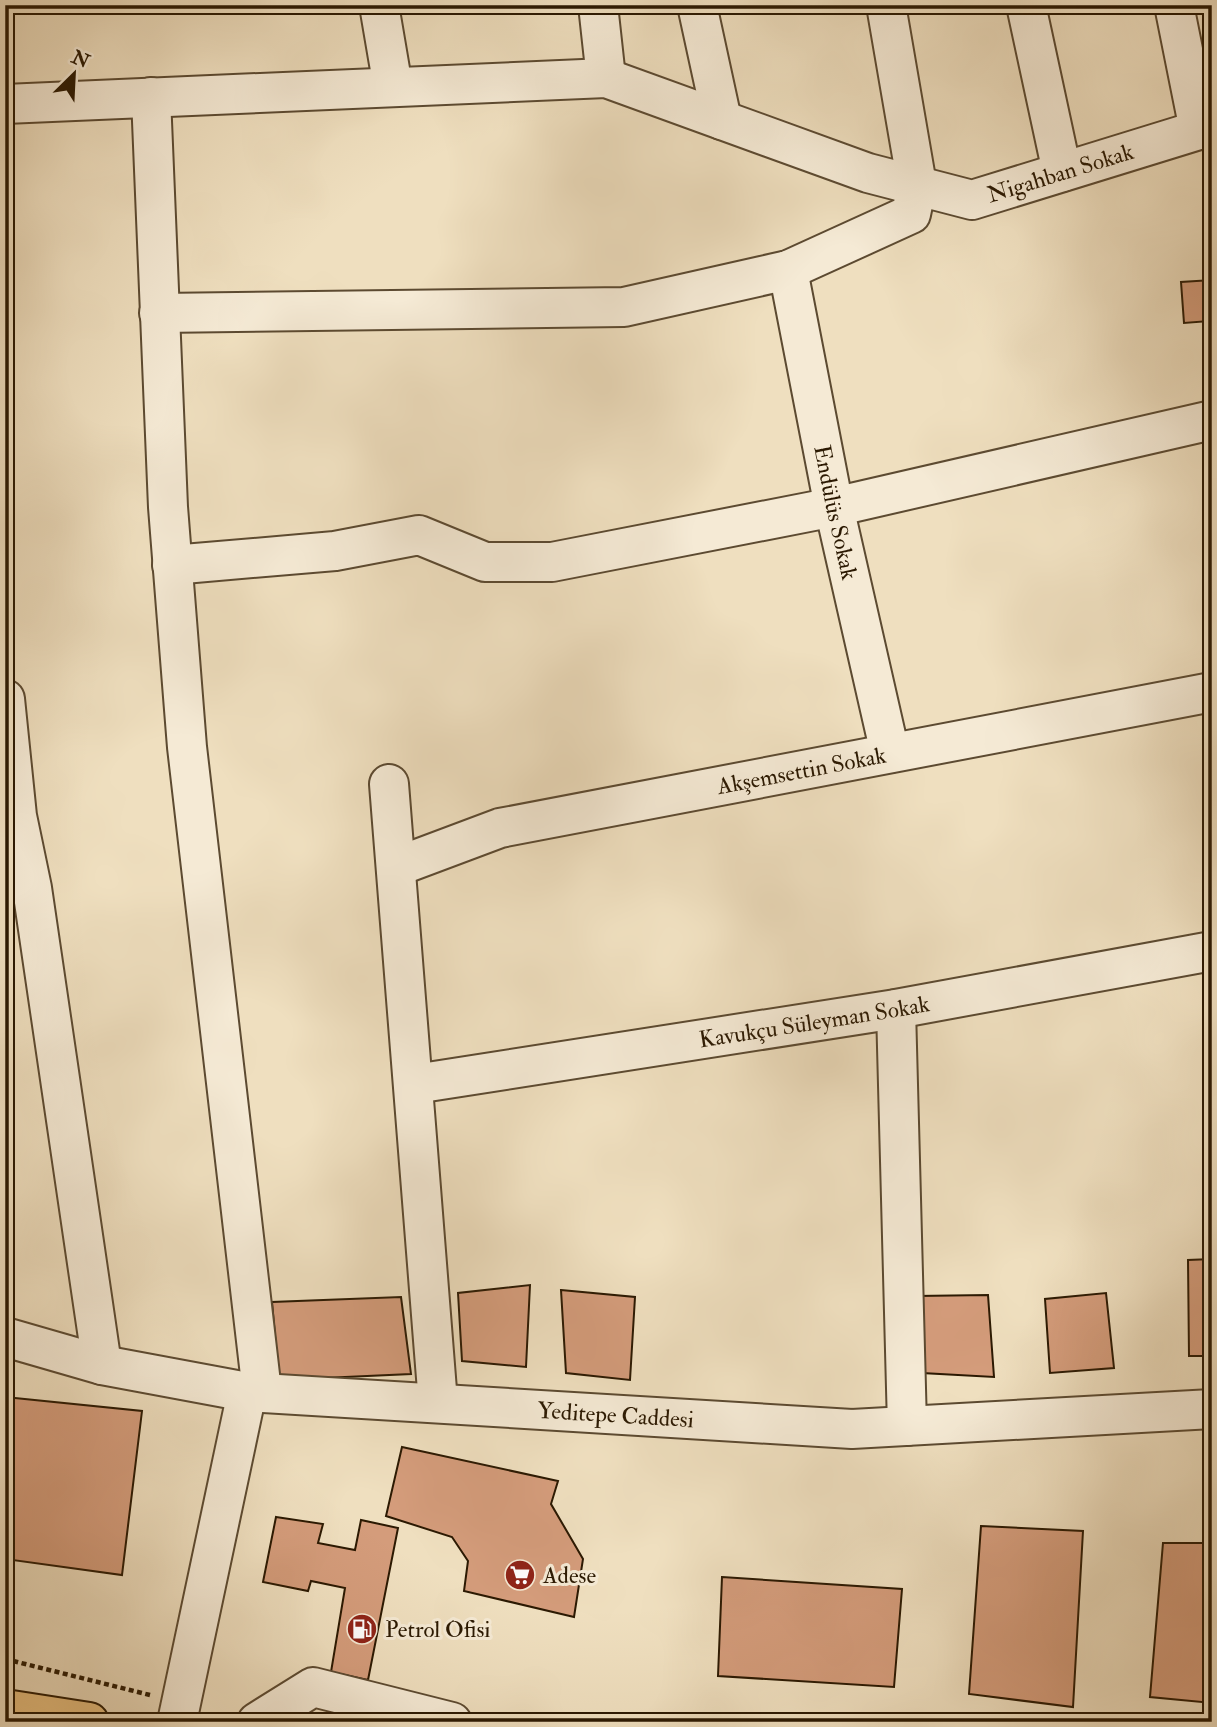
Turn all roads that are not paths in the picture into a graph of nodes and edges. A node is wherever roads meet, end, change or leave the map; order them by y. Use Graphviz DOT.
graph roads {
  1 [pos="379,5"];
  2 [pos="598,5"];
  3 [pos="697,5"];
  4 [pos="886,5"];
  5 [pos="1026,5"];
  6 [pos="1174,5"];
  7 [pos="606,78"];
  8 [pos="393,87"];
  9 [pos="151,97"];
  10 [pos="5,104"];
  11 [pos="722,120"];
  12 [pos="1205,128"];
  13 [pos="1062,172"];
  14 [pos="917,186"];
  15 [pos="788,270"];
  16 [pos="159,313"];
  17 [pos="1212,420"];
  18 [pos="834,507"];
  19 [pos="172,565"];
  20 [pos="1212,692"];
  21 [pos="5,699"];
  22 [pos="890,753"];
  23 [pos="389,784"];
  24 [pos="396,867"];
  25 [pos="1212,951"];
  26 [pos="896,1009"];
  27 [pos="415,1084"];
  28 [pos="14,1340"];
  29 [pos="102,1365"];
  30 [pos="254,1392"];
  31 [pos="438,1403"];
  32 [pos="1212,1409"];
  33 [pos="907,1426"];
  34 [pos="5,1709"];
  35 [pos="89,1722"];
  36 [pos="177,1722"];
  37 [pos="257,1722"];
  38 [pos="452,1722"];
  1 -- 8 [label="street"];
  2 -- 7 [label="street"];
  3 -- 11 [label="street"];
  4 -- 14 [label="street"];
  5 -- 13 [label="street"];
  6 -- 12 [label="street"];
  7 -- 8 [label="street"];
  7 -- 11 [label="street, Nigahban Sokak"];
  8 -- 9 [label="street"];
  9 -- 10 [label="street"];
  9 -- 16 [label="street"];
  11 -- 14 [label="street, Nigahban Sokak"];
  12 -- 13 [label="street, Nigahban Sokak"];
  13 -- 14 [label="street, Nigahban Sokak"];
  14 -- 15 [label="street"];
  15 -- 16 [label="street"];
  15 -- 18 [label="street, Endülüs Sokak"];
  16 -- 19 [label="street"];
  17 -- 18 [label="street"];
  18 -- 19 [label="street"];
  18 -- 22 [label="street, Endülüs Sokak"];
  19 -- 30 [label="street"];
  20 -- 22 [label="street, Akşemsettin Sokak"];
  21 -- 29 [label="street"];
  22 -- 24 [label="street, Akşemsettin Sokak"];
  23 -- 24 [label="street"];
  24 -- 27 [label="street"];
  25 -- 26 [label="street, Kavukçu Süleyman Sokak"];
  26 -- 27 [label="street, Kavukçu Süleyman Sokak"];
  26 -- 33 [label="street"];
  27 -- 31 [label="street"];
  28 -- 29 [label="street, Yeditepe Caddesi"];
  29 -- 30 [label="street, Yeditepe Caddesi"];
  30 -- 31 [label="street, Yeditepe Caddesi"];
  30 -- 36 [label="street"];
  31 -- 33 [label="street, Yeditepe Caddesi"];
  32 -- 33 [label="street, Yeditepe Caddesi"];
  34 -- 35 [label="highway"];
  37 -- 38 [label="street"];
}
